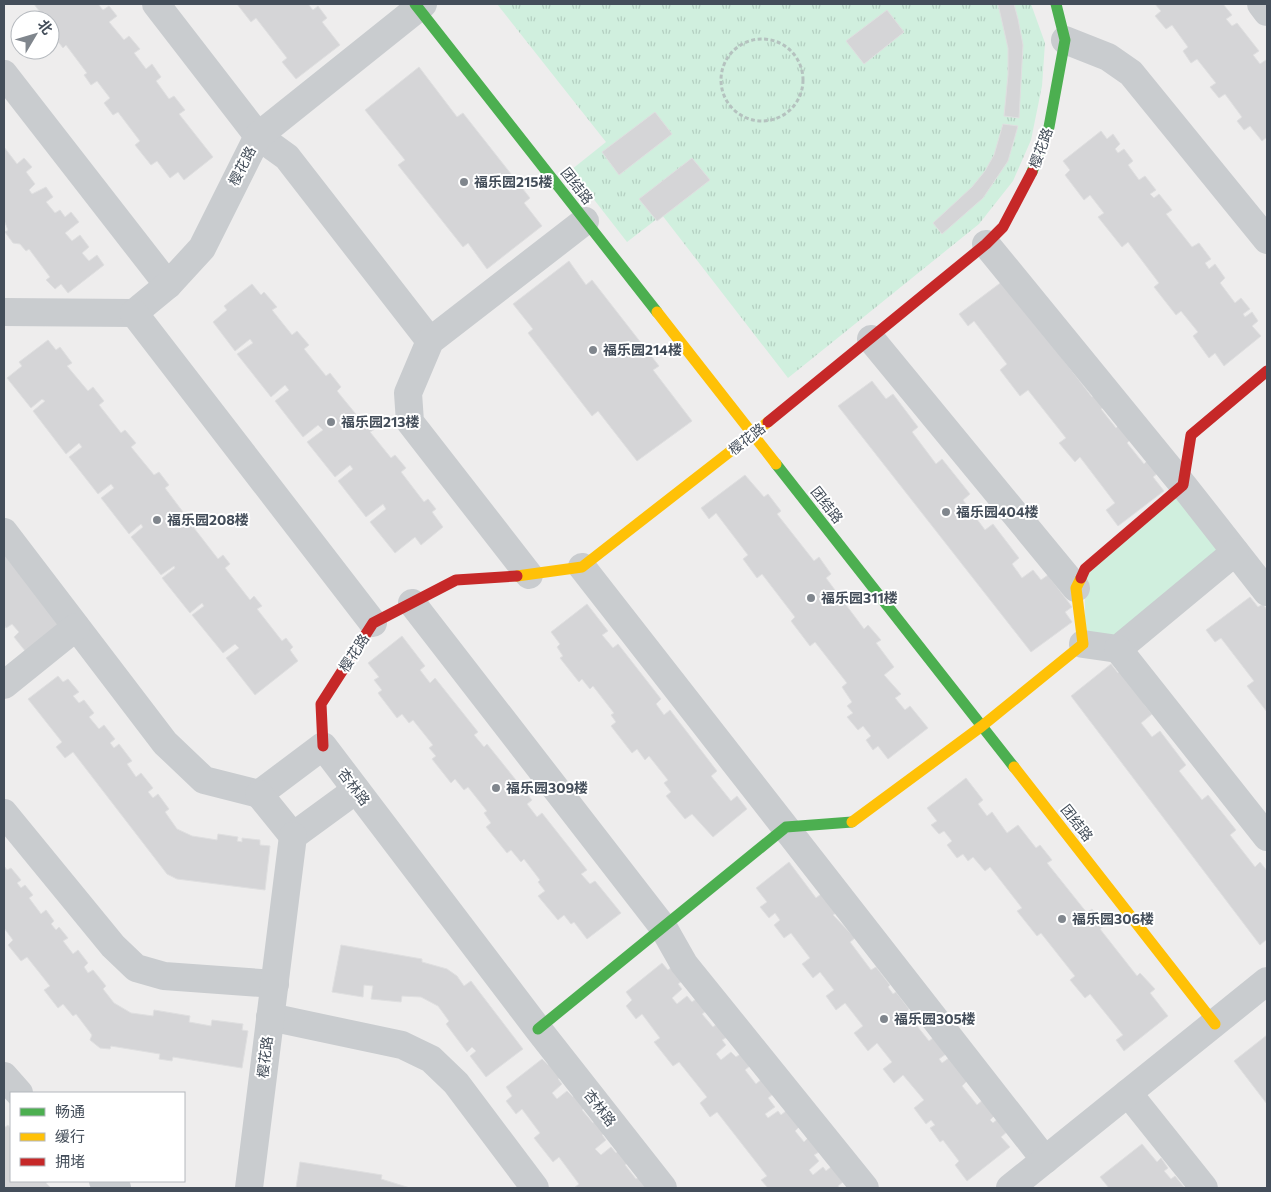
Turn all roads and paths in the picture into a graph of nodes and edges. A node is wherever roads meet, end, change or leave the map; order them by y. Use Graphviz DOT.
graph roads {
  1 [pos="156,4"];
  2 [pos="1056,4"];
  3 [pos="1261,4"];
  4 [pos="419,5"];
  5 [pos="1267,12"];
  6 [pos="1066,40"];
  7 [pos="4,74"];
  8 [pos="803,76"];
  9 [pos="258,136"];
  10 [pos="585,221"];
  11 [pos="1267,240"];
  12 [pos="986,244"];
  13 [pos="168,285"];
  14 [pos="4,312"];
  15 [pos="134,313"];
  16 [pos="871,339"];
  17 [pos="430,341"];
  18 [pos="1267,371"];
  19 [pos="753,435"];
  20 [pos="1183,485"];
  21 [pos="4,532"];
  22 [pos="1235,552"];
  23 [pos="582,567"];
  24 [pos="529,574"];
  25 [pos="1076,588"];
  26 [pos="1267,592"];
  27 [pos="412,603"];
  28 [pos="373,623"];
  29 [pos="76,627"];
  30 [pos="1083,644"];
  31 [pos="1118,648"];
  32 [pos="4,685"];
  33 [pos="982,726"];
  34 [pos="323,746"];
  35 [pos="356,790"];
  36 [pos="259,794"];
  37 [pos="4,813"];
  38 [pos="786,827"];
  39 [pos="293,836"];
  40 [pos="1267,838"];
  41 [pos="663,927"];
  42 [pos="1267,982"];
  43 [pos="274,984"];
  44 [pos="270,1017"];
  45 [pos="1215,1024"];
  46 [pos="538,1029"];
  47 [pos="4,1076"];
  48 [pos="18,1092"];
  49 [pos="1128,1093"];
  50 [pos="1046,1160"];
  51 [pos="106,1182"];
  52 [pos="117,1188"];
  53 [pos="249,1188"];
  54 [pos="535,1188"];
  55 [pos="663,1188"];
  56 [pos="865,1188"];
  57 [pos="1010,1188"];
  58 [pos="1204,1188"];
  1 -- 9 [label="street"];
  2 -- 6 [label="street, 樱花路"];
  3 -- 5 [label="street"];
  4 -- 9 [label="street, 樱花路"];
  4 -- 10 [label="street, 团结路"];
  6 -- 11 [label="street"];
  6 -- 12 [label="street, 樱花路"];
  7 -- 13 [label="street"];
  8 -- 8 [label="path"];
  9 -- 13 [label="street, 樱花路"];
  9 -- 17 [label="street"];
  10 -- 17 [label="street"];
  10 -- 19 [label="street, 团结路"];
  12 -- 16 [label="street, 樱花路"];
  12 -- 20 [label="street"];
  13 -- 15 [label="street, 樱花路"];
  14 -- 15 [label="street"];
  15 -- 28 [label="street"];
  16 -- 19 [label="street, 樱花路"];
  16 -- 25 [label="street"];
  17 -- 24 [label="street"];
  18 -- 20 [label="street"];
  19 -- 23 [label="street, 樱花路"];
  19 -- 33 [label="street, 团结路"];
  20 -- 22 [label="street"];
  20 -- 25 [label="street"];
  21 -- 29 [label="street"];
  22 -- 26 [label="street"];
  22 -- 31 [label="street"];
  23 -- 24 [label="street, 樱花路"];
  23 -- 38 [label="street"];
  24 -- 27 [label="street, 樱花路"];
  25 -- 30 [label="street"];
  27 -- 28 [label="street, 樱花路"];
  27 -- 41 [label="street"];
  28 -- 34 [label="street, 樱花路"];
  29 -- 32 [label="street"];
  29 -- 36 [label="street"];
  30 -- 31 [label="street"];
  30 -- 33 [label="street"];
  31 -- 40 [label="street"];
  33 -- 38 [label="street"];
  33 -- 45 [label="street, 团结路"];
  34 -- 35 [label="street, 杏林路"];
  34 -- 36 [label="street"];
  35 -- 39 [label="street"];
  35 -- 46 [label="street, 杏林路"];
  36 -- 39 [label="street"];
  37 -- 43 [label="street"];
  38 -- 41 [label="street"];
  38 -- 50 [label="street"];
  39 -- 43 [label="street, 樱花路"];
  41 -- 46 [label="street"];
  41 -- 56 [label="street"];
  42 -- 45 [label="street"];
  43 -- 44 [label="street, 樱花路"];
  44 -- 53 [label="street, 樱花路"];
  44 -- 54 [label="street"];
  45 -- 49 [label="street"];
  46 -- 55 [label="street, 杏林路"];
  47 -- 48 [label="street"];
  49 -- 50 [label="street"];
  49 -- 58 [label="street"];
  50 -- 57 [label="street"];
  51 -- 52 [label="street"];
}
